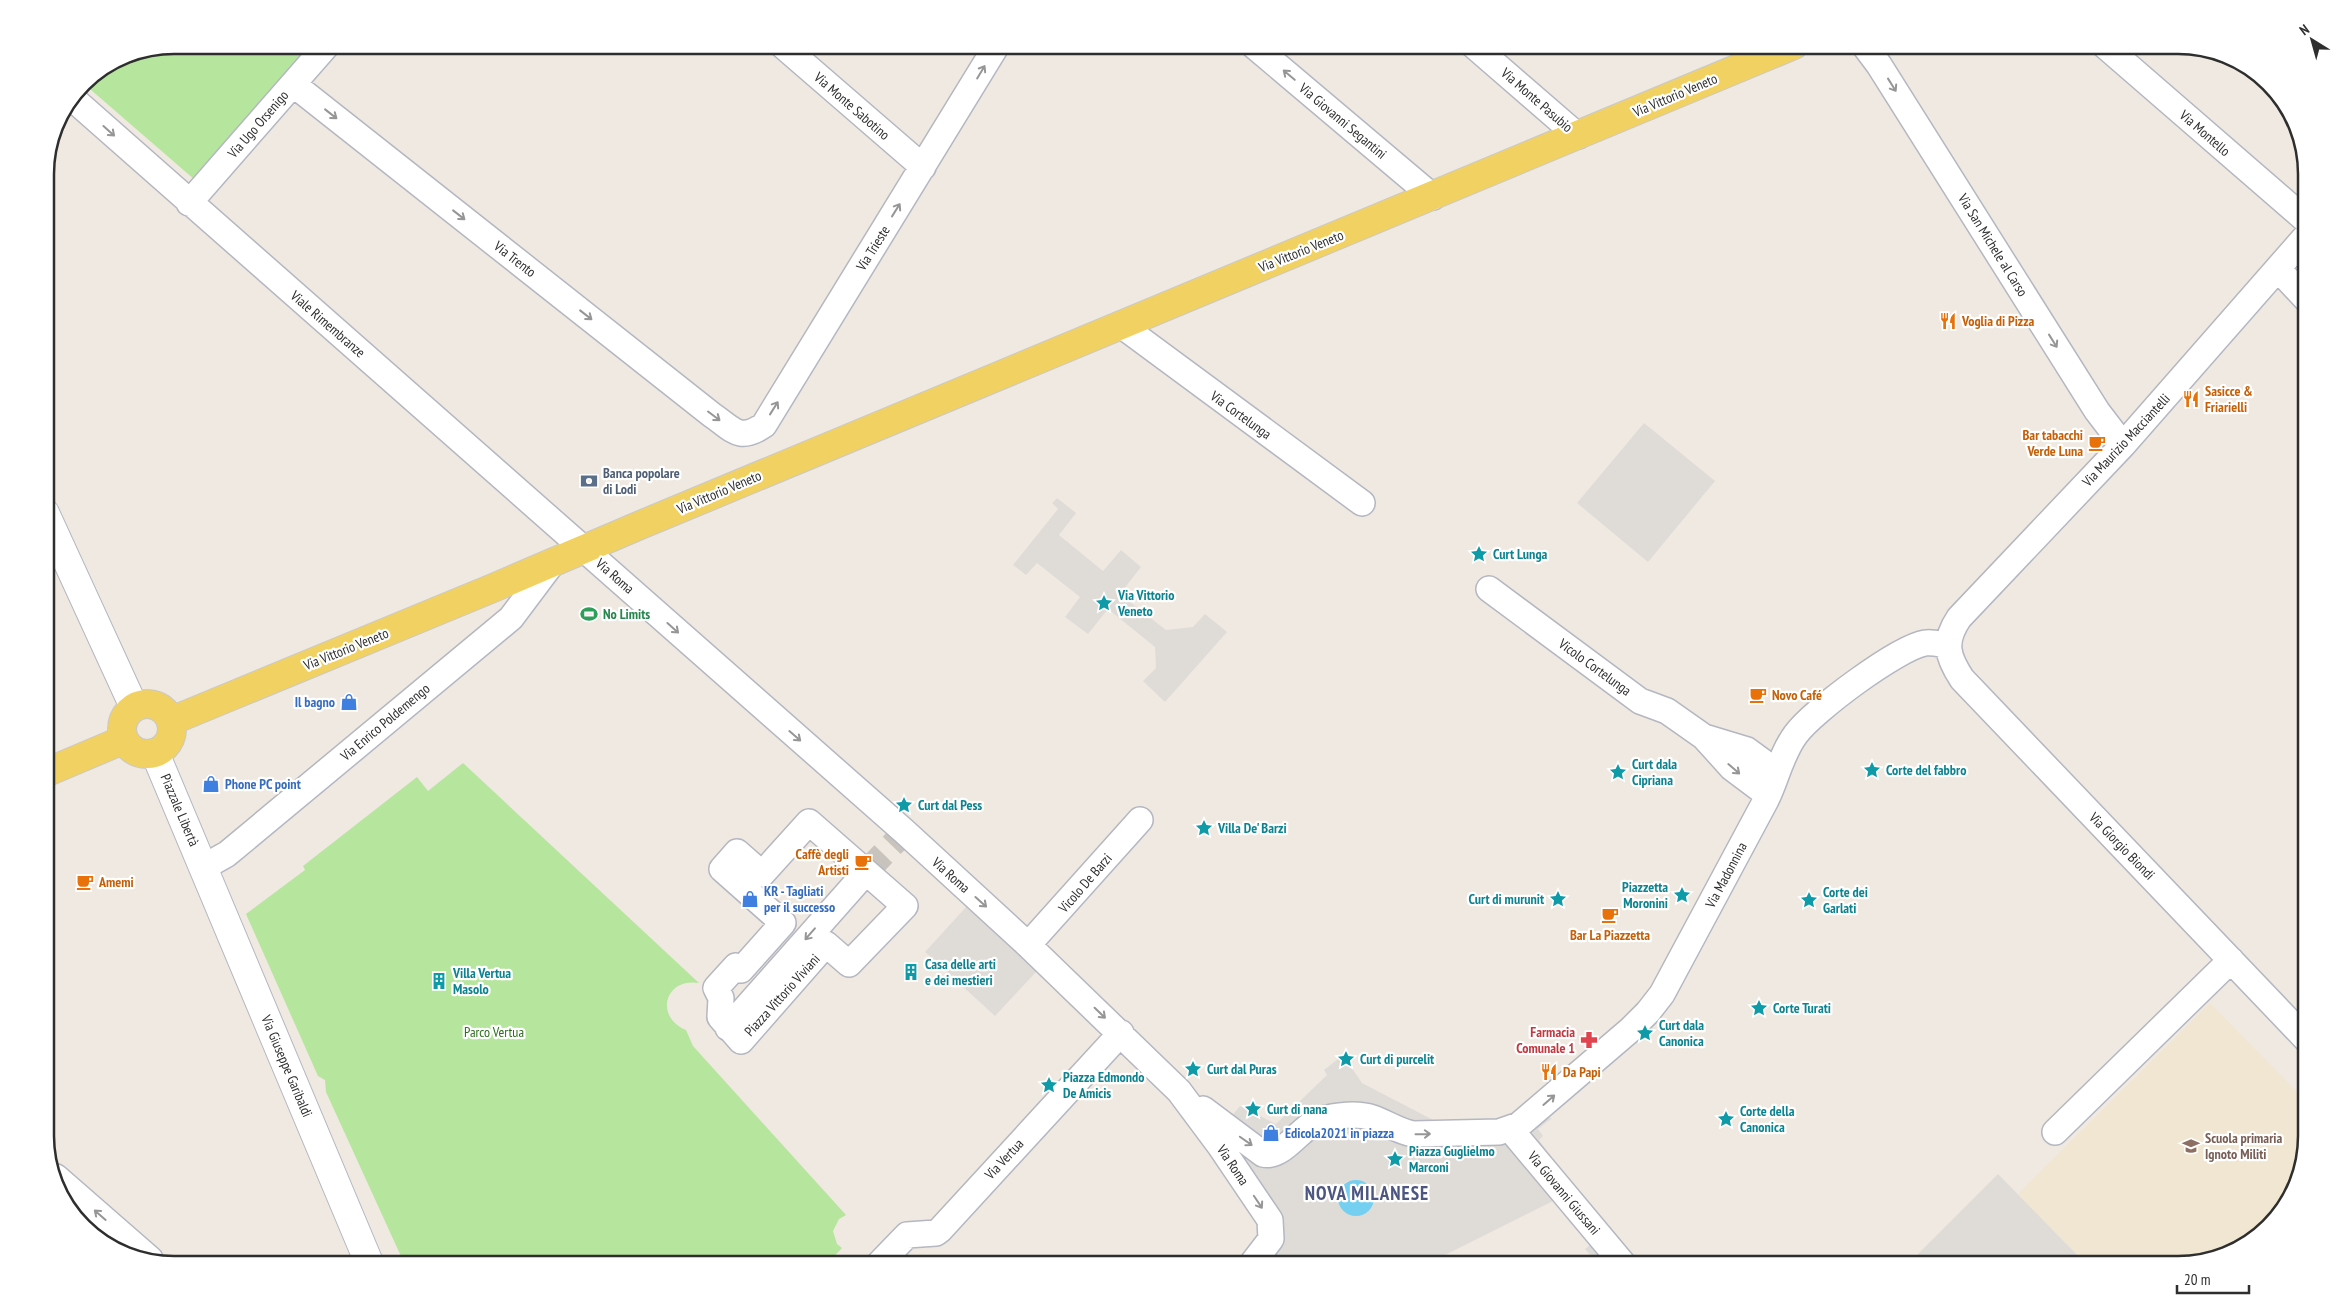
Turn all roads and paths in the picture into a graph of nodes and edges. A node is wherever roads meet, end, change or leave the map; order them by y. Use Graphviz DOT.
graph roads {
  1 [pos="319,54"];
  2 [pos="792,54"];
  3 [pos="992,54"];
  4 [pos="1265,54"];
  5 [pos="1483,54"];
  6 [pos="1773,54"];
  7 [pos="1871,54"];
  8 [pos="2114,54"];
  9 [pos="293,84"];
  10 [pos="77,103"];
  11 [pos="1578,136"];
  12 [pos="923,167"];
  13 [pos="1433,197"];
  14 [pos="188,202"];
  15 [pos="2298,213"];
  16 [pos="2298,246"];
  17 [pos="2278,269"];
  18 [pos="2298,290"];
  19 [pos="1121,325"];
  20 [pos="738,433"];
  21 [pos="2123,445"];
  22 [pos="1362,503"];
  23 [pos="54,533"];
  24 [pos="584,549"];
  25 [pos="553,562"];
  26 [pos="1489,589"];
  27 [pos="1947,645"];
  28 [pos="134,707"];
  29 [pos="171,721"];
  30 [pos="123,740"];
  31 [pos="155,753"];
  32 [pos="54,770"];
  33 [pos="1773,784"];
  34 [pos="1140,820"];
  35 [pos="204,867"];
  36 [pos="866,872"];
  37 [pos="1028,945"];
  38 [pos="2231,960"];
  39 [pos="728,1028"];
  40 [pos="2298,1031"];
  41 [pos="1121,1033"];
  42 [pos="1179,1091"];
  43 [pos="2056,1132"];
  44 [pos="1517,1136"];
  45 [pos="64,1184"];
  46 [pos="143,1252"];
  47 [pos="366,1256"];
  48 [pos="887,1256"];
  49 [pos="1258,1256"];
  50 [pos="1617,1256"];
  1 -- 9 [label="street, Via Ugo Orsenigo"];
  2 -- 12 [label="street, Via Monte Sabotino"];
  12 -- 3 [label="street, Via Trieste, one-way"];
  13 -- 4 [label="street, Via Giovanni Segantini, one-way"];
  5 -- 11 [label="street, Via Monte Pasubio"];
  6 -- 11 [label="main road, Via Vittorio Veneto"];
  7 -- 21 [label="street, Via San Michele al Carso, one-way"];
  8 -- 15 [label="street, Via Montello"];
  9 -- 14 [label="street, Via Ugo Orsenigo"];
  9 -- 20 [label="street, Via Trento, one-way"];
  10 -- 14 [label="street, Viale Rimembranze, one-way"];
  11 -- 13 [label="main road, Via Vittorio Veneto"];
  20 -- 12 [label="street, Via Trieste, one-way"];
  13 -- 19 [label="main road, Via Vittorio Veneto"];
  14 -- 24 [label="street, Viale Rimembranze"];
  16 -- 17 [label="street, Via Maurizio Macciantelli"];
  17 -- 18 [label="street"];
  17 -- 21 [label="street, Via Maurizio Macciantelli"];
  19 -- 22 [label="street, Via Cortelunga"];
  19 -- 24 [label="main road, Via Vittorio Veneto"];
  21 -- 27 [label="street, Via Maurizio Macciantelli"];
  23 -- 28 [label="main road"];
  24 -- 25 [label="main road, Via Vittorio Veneto"];
  24 -- 37 [label="street, Via Roma, one-way"];
  25 -- 29 [label="main road, Via Vittorio Veneto"];
  25 -- 35 [label="street, Via Enrico Poldemengo"];
  26 -- 33 [label="street, Vicolo Cortelunga"];
  27 -- 33 [label="street, Via Madonnina"];
  27 -- 38 [label="street, Via Giorgio Biondi"];
  28 -- 29 [label="main road"];
  28 -- 30 [label="main road"];
  29 -- 31 [label="main road"];
  30 -- 31 [label="main road"];
  30 -- 32 [label="main road"];
  31 -- 35 [label="main road, Piazzale Libertà"];
  44 -- 33 [label="street, Via Madonnina, one-way"];
  34 -- 37 [label="street, Vicolo De Barzi"];
  35 -- 47 [label="main road, Via Giuseppe Garibaldi"];
  36 -- 39 [label="street, Piazza Vittorio Viviani, one-way"];
  36 -- 39 [label="street, Piazza Vittorio Viviani"];
  36 -- 39 [label="street, Piazza Vittorio Viviani"];
  37 -- 41 [label="street, Via Roma, one-way"];
  38 -- 40 [label="street, Via Giorgio Biondi"];
  38 -- 43 [label="street"];
  41 -- 42 [label="street, Via Roma"];
  41 -- 48 [label="street, Via Vertua"];
  42 -- 44 [label="street, one-way"];
  42 -- 49 [label="street, Via Roma, one-way"];
  44 -- 50 [label="street, Via Giovanni Giussani"];
  46 -- 45 [label="street, one-way"];
}
